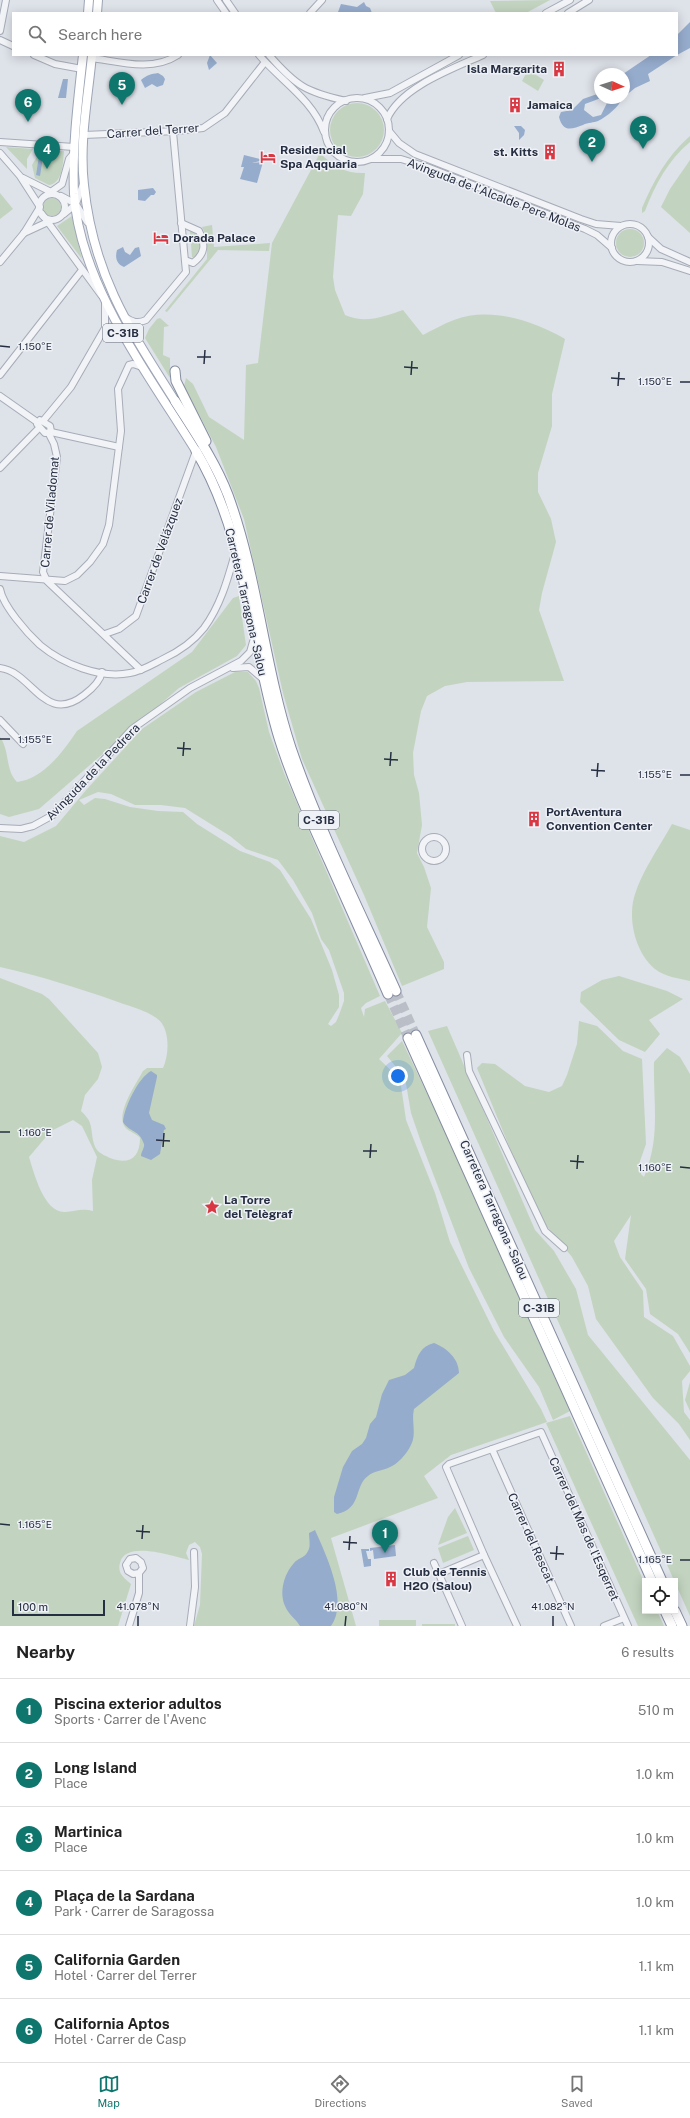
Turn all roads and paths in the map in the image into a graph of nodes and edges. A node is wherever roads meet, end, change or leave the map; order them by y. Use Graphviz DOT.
graph roads {
  1 [pos="6,0"];
  2 [pos="89,0"];
  3 [pos="98,0"];
  4 [pos="217,0"];
  5 [pos="226,0"];
  6 [pos="322,0"];
  7 [pos="570,0"];
  8 [pos="589,0"];
  9 [pos="88,12"];
  10 [pos="97,12"];
  11 [pos="225,12"];
  12 [pos="234,12"];
  13 [pos="311,12"];
  14 [pos="548,12"];
  15 [pos="570,12"];
  16 [pos="0,31"];
  17 [pos="0,40"];
  18 [pos="12,46"];
  19 [pos="36,56"];
  20 [pos="83,56"];
  21 [pos="176,56"];
  22 [pos="259,56"];
  23 [pos="271,56"];
  24 [pos="457,56"];
  25 [pos="481,56"];
  26 [pos="92,57"];
  27 [pos="265,62"];
  28 [pos="82,69"];
  29 [pos="362,99"];
  30 [pos="346,101"];
  31 [pos="387,119"];
  32 [pos="389,131"];
  33 [pos="173,132"];
  34 [pos="84,135"];
  35 [pos="326,137"];
  36 [pos="0,142"];
  37 [pos="74,150"];
  38 [pos="0,153"];
  39 [pos="372,159"];
  40 [pos="20,176"];
  41 [pos="84,184"];
  42 [pos="52,194"];
  43 [pos="76,204"];
  44 [pos="40,207"];
  45 [pos="42,214"];
  46 [pos="58,218"];
  47 [pos="47,222"];
  48 [pos="181,223"];
  49 [pos="621,226"];
  50 [pos="24,233"];
  51 [pos="91,236"];
  52 [pos="648,237"];
  53 [pos="612,248"];
  54 [pos="185,260"];
  55 [pos="636,261"];
  56 [pos="0,262"];
  57 [pos="690,262"];
  58 [pos="82,270"];
  59 [pos="690,271"];
  60 [pos="103,298"];
  61 [pos="122,314"];
  62 [pos="146,370"];
  63 [pos="175,371"];
  64 [pos="0,375"];
  65 [pos="0,396"];
  66 [pos="175,401"];
  67 [pos="40,424"];
  68 [pos="50,433"];
  69 [pos="119,447"];
  70 [pos="196,451"];
  71 [pos="0,468"];
  72 [pos="227,494"];
  73 [pos="236,548"];
  74 [pos="0,577"];
  75 [pos="243,580"];
  76 [pos="46,581"];
  77 [pos="227,583"];
  78 [pos="0,591"];
  79 [pos="105,634"];
  80 [pos="254,634"];
  81 [pos="0,668"];
  82 [pos="141,670"];
  83 [pos="102,672"];
  84 [pos="220,672"];
  85 [pos="264,682"];
  86 [pos="0,720"];
  87 [pos="23,744"];
  88 [pos="0,828"];
  89 [pos="440,838"];
  90 [pos="467,1055"];
  91 [pos="564,1248"];
  92 [pos="492,1449"];
  93 [pos="194,1552"];
  94 [pos="484,1555"];
  95 [pos="434,1563"];
  96 [pos="139,1573"];
  97 [pos="439,1574"];
  98 [pos="651,1578"];
  99 [pos="661,1578"];
  100 [pos="666,1614"];
  101 [pos="676,1614"];
  102 [pos="624,1618"];
  103 [pos="129,1626"];
  104 [pos="190,1626"];
  105 [pos="462,1626"];
  106 [pos="517,1626"];
  107 [pos="571,1626"];
  108 [pos="604,1626"];
  109 [pos="628,1626"];
  110 [pos="672,1626"];
  111 [pos="682,1626"];
  1 -- 16 [label="street"];
  2 -- 9 [label="main road"];
  3 -- 10 [label="main road"];
  4 -- 11 [label="street"];
  5 -- 12 [label="street"];
  6 -- 13 [label="street"];
  7 -- 14 [label="street"];
  8 -- 15 [label="street"];
  17 -- 18 [label="street"];
  19 -- 28 [label="street"];
  20 -- 28 [label="main road, Carretera Tarragona - Salou / C-31B"];
  21 -- 26 [label="street"];
  22 -- 27 [label="street"];
  23 -- 30 [label="street"];
  24 -- 29 [label="street"];
  25 -- 31 [label="street"];
  26 -- 34 [label="main road, Carretera Tarragona - Salou / C-31B"];
  27 -- 33 [label="street, Carrer del Terrer"];
  27 -- 35 [label="street"];
  28 -- 37 [label="main road, Carretera Tarragona - Salou / C-31B"];
  29 -- 30 [label="street"];
  29 -- 31 [label="street"];
  30 -- 35 [label="street"];
  31 -- 32 [label="street"];
  32 -- 39 [label="street"];
  32 -- 49 [label="street, Avinguda de l'Alcalde Pere Molas"];
  33 -- 34 [label="street, Carrer del Terrer"];
  33 -- 48 [label="street"];
  34 -- 41 [label="main road, Carretera Tarragona - Salou / C-31B"];
  35 -- 39 [label="street"];
  36 -- 37 [label="street"];
  37 -- 42 [label="street"];
  37 -- 43 [label="main road, Carretera Tarragona - Salou / C-31B"];
  38 -- 40 [label="street"];
  39 -- 53 [label="street, Avinguda de l'Alcalde Pere Molas"];
  40 -- 42 [label="street"];
  40 -- 44 [label="street"];
  41 -- 43 [label="street"];
  41 -- 51 [label="main road, Carretera Tarragona - Salou / C-31B"];
  42 -- 43 [label="street"];
  42 -- 44 [label="street"];
  42 -- 46 [label="street"];
  43 -- 46 [label="street"];
  43 -- 51 [label="street"];
  43 -- 60 [label="main road, Carretera Tarragona - Salou / C-31B"];
  44 -- 45 [label="street"];
  44 -- 50 [label="street"];
  45 -- 46 [label="street"];
  45 -- 47 [label="street"];
  46 -- 47 [label="street"];
  47 -- 50 [label="street"];
  47 -- 58 [label="street"];
  48 -- 54 [label="street"];
  48 -- 54 [label="street"];
  49 -- 52 [label="street"];
  49 -- 53 [label="street"];
  50 -- 56 [label="street"];
  51 -- 61 [label="main road, Carretera Tarragona - Salou / C-31B"];
  52 -- 55 [label="street"];
  52 -- 57 [label="street"];
  53 -- 55 [label="street"];
  54 -- 61 [label="street"];
  55 -- 59 [label="street"];
  58 -- 60 [label="street"];
  58 -- 64 [label="street"];
  60 -- 62 [label="main road, Carretera Tarragona - Salou / C-31B"];
  60 -- 67 [label="street"];
  61 -- 66 [label="main road, Carretera Tarragona - Salou / C-31B"];
  62 -- 69 [label="street"];
  62 -- 70 [label="main road, Carretera Tarragona - Salou / C-31B"];
  63 -- 72 [label="highway"];
  65 -- 67 [label="street"];
  66 -- 72 [label="highway, Carretera Tarragona - Salou / C-31B"];
  67 -- 68 [label="street"];
  67 -- 71 [label="street"];
  68 -- 69 [label="street"];
  68 -- 76 [label="street, Carrer de Viladomat"];
  69 -- 76 [label="street"];
  70 -- 73 [label="highway, Carretera Tarragona - Salou / C-31B"];
  70 -- 79 [label="street, Carrer de Velázquez"];
  72 -- 85 [label="highway, Carretera Tarragona - Salou / C-31B"];
  73 -- 75 [label="highway, Carretera Tarragona - Salou / C-31B"];
  73 -- 77 [label="street"];
  74 -- 76 [label="street"];
  75 -- 77 [label="street"];
  75 -- 80 [label="highway, Carretera Tarragona - Salou / C-31B"];
  76 -- 79 [label="street, Carrer de Viladomat"];
  77 -- 82 [label="street"];
  78 -- 83 [label="street"];
  79 -- 82 [label="street, Carrer de Viladomat"];
  80 -- 84 [label="street, Avinguda de la Pedrera"];
  80 -- 85 [label="highway, Carretera Tarragona - Salou / C-31B"];
  81 -- 83 [label="street"];
  82 -- 83 [label="street"];
  84 -- 85 [label="street, Avinguda de la Pedrera"];
  84 -- 88 [label="street, Avinguda de la Pedrera"];
  86 -- 87 [label="street"];
  89 -- 89 [label="street"];
  90 -- 91 [label="street"];
  92 -- 94 [label="street"];
  92 -- 102 [label="street, Carrer del Mas de l'Esqerret"];
  92 -- 107 [label="street, Carrer del Rescat"];
  93 -- 104 [label="street"];
  94 -- 97 [label="street"];
  94 -- 106 [label="street"];
  95 -- 97 [label="street"];
  96 -- 103 [label="street"];
  97 -- 105 [label="street"];
  98 -- 99 [label="highway, Carretera Tarragona - Salou / C-31B"];
  100 -- 110 [label="highway"];
  101 -- 111 [label="highway"];
  102 -- 108 [label="street"];
  102 -- 109 [label="street, Carrer del Mas de l'Esqerret"];
}
